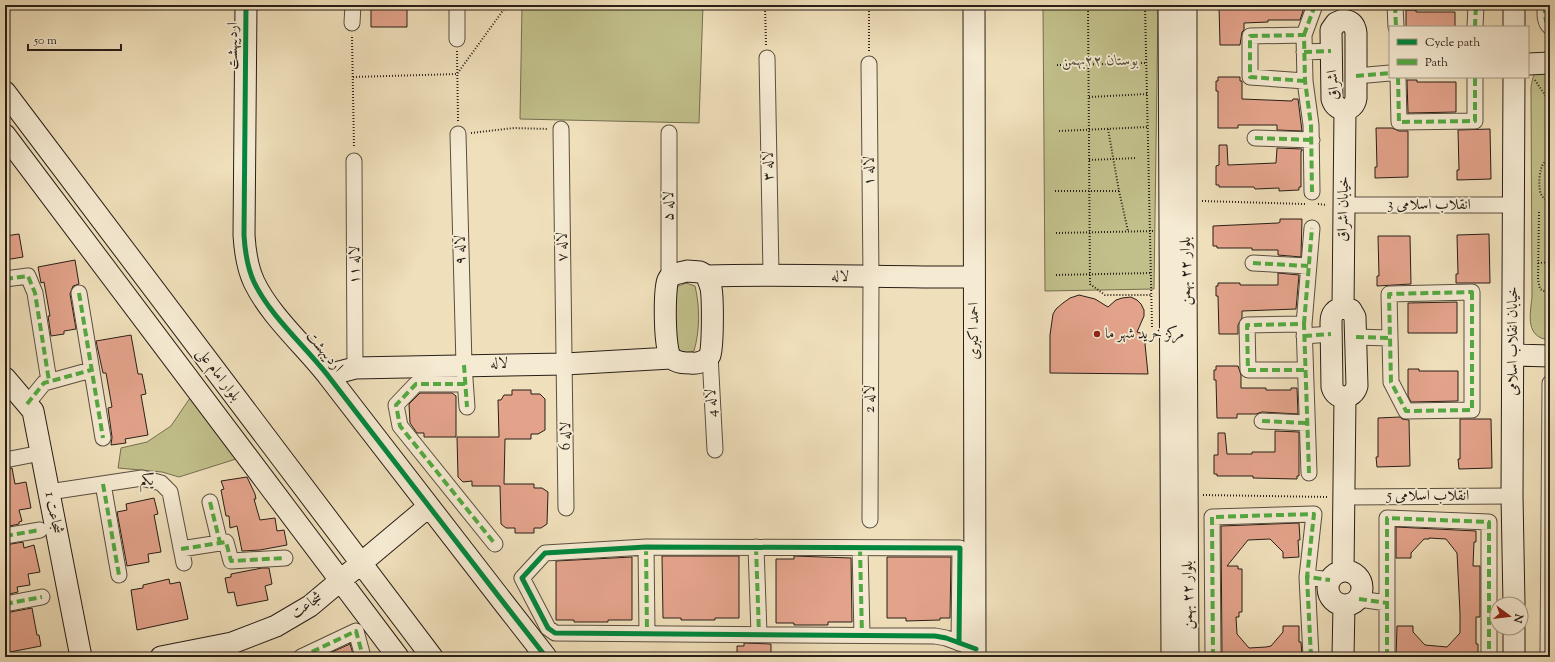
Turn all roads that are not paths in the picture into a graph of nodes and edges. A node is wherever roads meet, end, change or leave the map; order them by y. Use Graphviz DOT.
graph roads {
  1 [pos="246,5"];
  2 [pos="353,5"];
  3 [pos="457,5"];
  4 [pos="974,5"];
  5 [pos="1169,5"];
  6 [pos="1186,5"];
  7 [pos="1315,5"];
  8 [pos="1395,5"];
  9 [pos="1476,5"];
  10 [pos="1514,5"];
  11 [pos="1545,5"];
  12 [pos="1343,13"];
  13 [pos="352,23"];
  14 [pos="1396,26"];
  15 [pos="1475,26"];
  16 [pos="1514,26"];
  17 [pos="1550,27"];
  18 [pos="1304,35"];
  19 [pos="457,39"];
  20 [pos="1331,51"];
  21 [pos="1304,52"];
  22 [pos="767,58"];
  23 [pos="1550,63"];
  24 [pos="869,64"];
  25 [pos="1529,67"];
  26 [pos="1389,73"];
  27 [pos="1356,76"];
  28 [pos="1398,78"];
  29 [pos="1475,78"];
  30 [pos="1523,78"];
  31 [pos="1304,81"];
  32 [pos="5,92"];
  33 [pos="1344,110"];
  34 [pos="561,130"];
  35 [pos="669,133"];
  36 [pos="458,134"];
  37 [pos="5,135"];
  38 [pos="1255,138"];
  39 [pos="1312,140"];
  40 [pos="354,162"];
  41 [pos="1310,200"];
  42 [pos="1344,205"];
  43 [pos="1514,205"];
  44 [pos="1312,228"];
  45 [pos="1253,263"];
  46 [pos="1308,266"];
  47 [pos="770,274"];
  48 [pos="707,276"];
  49 [pos="974,277"];
  50 [pos="871,278"];
  51 [pos="5,279"];
  52 [pos="669,279"];
  53 [pos="79,293"];
  54 [pos="1343,308"];
  55 [pos="1304,330"];
  56 [pos="1331,334"];
  57 [pos="1356,337"];
  58 [pos="1390,338"];
  59 [pos="710,355"];
  60 [pos="1513,355"];
  61 [pos="1550,356"];
  62 [pos="671,358"];
  63 [pos="565,364"];
  64 [pos="355,368"];
  65 [pos="91,370"];
  66 [pos="1304,370"];
  67 [pos="464,374"];
  68 [pos="328,375"];
  69 [pos="5,378"];
  70 [pos="50,382"];
  71 [pos="1550,383"];
  72 [pos="1344,398"];
  73 [pos="27,404"];
  74 [pos="467,407"];
  75 [pos="1262,421"];
  76 [pos="1306,423"];
  77 [pos="103,438"];
  78 [pos="715,450"];
  79 [pos="41,453"];
  80 [pos="5,460"];
  81 [pos="1308,473"];
  82 [pos="104,484"];
  83 [pos="49,492"];
  84 [pos="1512,496"];
  85 [pos="1344,497"];
  86 [pos="210,502"];
  87 [pos="428,507"];
  88 [pos="566,508"];
  89 [pos="870,520"];
  90 [pos="40,530"];
  91 [pos="5,536"];
  92 [pos="220,543"];
  93 [pos="495,544"];
  94 [pos="646,547"];
  95 [pos="756,547"];
  96 [pos="860,548"];
  97 [pos="285,558"];
  98 [pos="361,564"];
  99 [pos="120,575"];
  100 [pos="1337,576"];
  101 [pos="1307,577"];
  102 [pos="341,581"];
  103 [pos="1514,596"];
  104 [pos="42,597"];
  105 [pos="1351,602"];
  106 [pos="1387,603"];
  107 [pos="5,604"];
  108 [pos="647,633"];
  109 [pos="758,634"];
  110 [pos="862,635"];
  111 [pos="1514,636"];
  112 [pos="970,649"];
  113 [pos="81,657"];
  114 [pos="161,657"];
  115 [pos="300,657"];
  116 [pos="363,657"];
  117 [pos="398,657"];
  118 [pos="432,657"];
  119 [pos="546,657"];
  120 [pos="1172,657"];
  121 [pos="1188,657"];
  122 [pos="1213,657"];
  123 [pos="1311,657"];
  124 [pos="1343,657"];
  125 [pos="1387,657"];
  126 [pos="1489,657"];
  127 [pos="1514,657"];
  128 [pos="1548,657"];
  1 -- 68 [label="street, اردیبهشت"];
  2 -- 13 [label="street"];
  3 -- 19 [label="street"];
  4 -- 49 [label="street, احمد اکبری"];
  5 -- 120 [label="street, بلوار ۲۲ بهمن"];
  6 -- 121 [label="street, بلوار ۲۲ بهمن"];
  7 -- 18 [label="street"];
  8 -- 14 [label="street"];
  9 -- 15 [label="street"];
  10 -- 16 [label="street"];
  11 -- 17 [label="street"];
  12 -- 20 [label="street, اشراق"];
  12 -- 27 [label="street, اشراق"];
  18 -- 21 [label="street"];
  18 -- 31 [label="street"];
  20 -- 21 [label="street"];
  20 -- 33 [label="street, اشراق"];
  21 -- 31 [label="street"];
  22 -- 47 [label="street, لاله ۳"];
  23 -- 25 [label="street"];
  24 -- 50 [label="street, لاله ۱"];
  26 -- 27 [label="street"];
  27 -- 33 [label="street, اشراق"];
  28 -- 29 [label="street"];
  30 -- 43 [label="street, خیابان انقلاب اسلامی"];
  31 -- 39 [label="street"];
  32 -- 98 [label="street, بلوار امام علی"];
  33 -- 42 [label="street, خیابان اشراق"];
  34 -- 63 [label="street, لاله ۷"];
  35 -- 52 [label="street, لاله ۵"];
  36 -- 67 [label="street, لاله ۹"];
  37 -- 102 [label="street, بلوار امام علی"];
  38 -- 39 [label="street"];
  39 -- 41 [label="street"];
  40 -- 64 [label="street, لاله ۱۱"];
  42 -- 43 [label="street, انقلاب اسلامی 3"];
  42 -- 54 [label="street, خیابان اشراق"];
  43 -- 60 [label="street, خیابان انقلاب اسلامی"];
  44 -- 46 [label="street"];
  45 -- 46 [label="street"];
  46 -- 55 [label="street"];
  47 -- 48 [label="street, لاله"];
  47 -- 50 [label="street, لاله"];
  48 -- 52 [label="street, لاله"];
  48 -- 59 [label="street"];
  49 -- 50 [label="street, لاله"];
  49 -- 112 [label="street, احمد اکبری"];
  50 -- 89 [label="street, لاله 2"];
  51 -- 70 [label="street"];
  52 -- 62 [label="street"];
  53 -- 65 [label="street"];
  54 -- 56 [label="street"];
  54 -- 57 [label="street"];
  55 -- 56 [label="street"];
  55 -- 66 [label="street"];
  55 -- 66 [label="street"];
  56 -- 72 [label="street"];
  57 -- 58 [label="street"];
  57 -- 72 [label="street"];
  58 -- 58 [label="street"];
  59 -- 62 [label="street, لاله"];
  59 -- 78 [label="street, لاله 4"];
  60 -- 61 [label="street"];
  60 -- 84 [label="street, خیابان انقلاب اسلامی"];
  62 -- 63 [label="street, لاله"];
  63 -- 67 [label="street, لاله"];
  63 -- 88 [label="street, لاله 6"];
  64 -- 67 [label="street, لاله"];
  64 -- 68 [label="street, لاله"];
  65 -- 70 [label="street"];
  65 -- 77 [label="street"];
  66 -- 76 [label="street"];
  67 -- 74 [label="street, لاله ۹"];
  67 -- 93 [label="street"];
  68 -- 87 [label="street, اردیبهشت"];
  69 -- 73 [label="street, شجاعت 1"];
  70 -- 73 [label="street"];
  71 -- 128 [label="street"];
  72 -- 85 [label="street"];
  73 -- 79 [label="street, شجاعت 1"];
  75 -- 76 [label="street"];
  76 -- 81 [label="street"];
  79 -- 80 [label="street"];
  79 -- 83 [label="street, شجاعت 1"];
  82 -- 83 [label="street, یکم"];
  82 -- 92 [label="street, یکم"];
  82 -- 99 [label="street"];
  83 -- 113 [label="street, شجاعت 1"];
  84 -- 85 [label="street, انقلاب اسلامی 5"];
  84 -- 103 [label="street, خیابان انقلاب اسلامی"];
  85 -- 100 [label="street"];
  86 -- 92 [label="street"];
  87 -- 98 [label="street, شجاعت"];
  87 -- 119 [label="street, اردیبهشت"];
  90 -- 91 [label="street"];
  92 -- 97 [label="street"];
  94 -- 95 [label="street"];
  94 -- 108 [label="street"];
  94 -- 108 [label="street"];
  95 -- 96 [label="street"];
  95 -- 109 [label="street"];
  96 -- 110 [label="street"];
  96 -- 112 [label="street"];
  98 -- 102 [label="street, شجاعت"];
  98 -- 118 [label="street, بلوار امام علی"];
  100 -- 101 [label="street"];
  100 -- 105 [label="street"];
  100 -- 105 [label="street"];
  101 -- 122 [label="street"];
  101 -- 123 [label="street"];
  102 -- 114 [label="street, شجاعت"];
  102 -- 117 [label="street, بلوار امام علی"];
  104 -- 107 [label="street"];
  105 -- 106 [label="street"];
  105 -- 124 [label="street"];
  106 -- 125 [label="street"];
  106 -- 126 [label="street"];
  108 -- 109 [label="street"];
  109 -- 110 [label="street"];
  110 -- 112 [label="street"];
  111 -- 127 [label="street"];
  115 -- 116 [label="street"];
}
